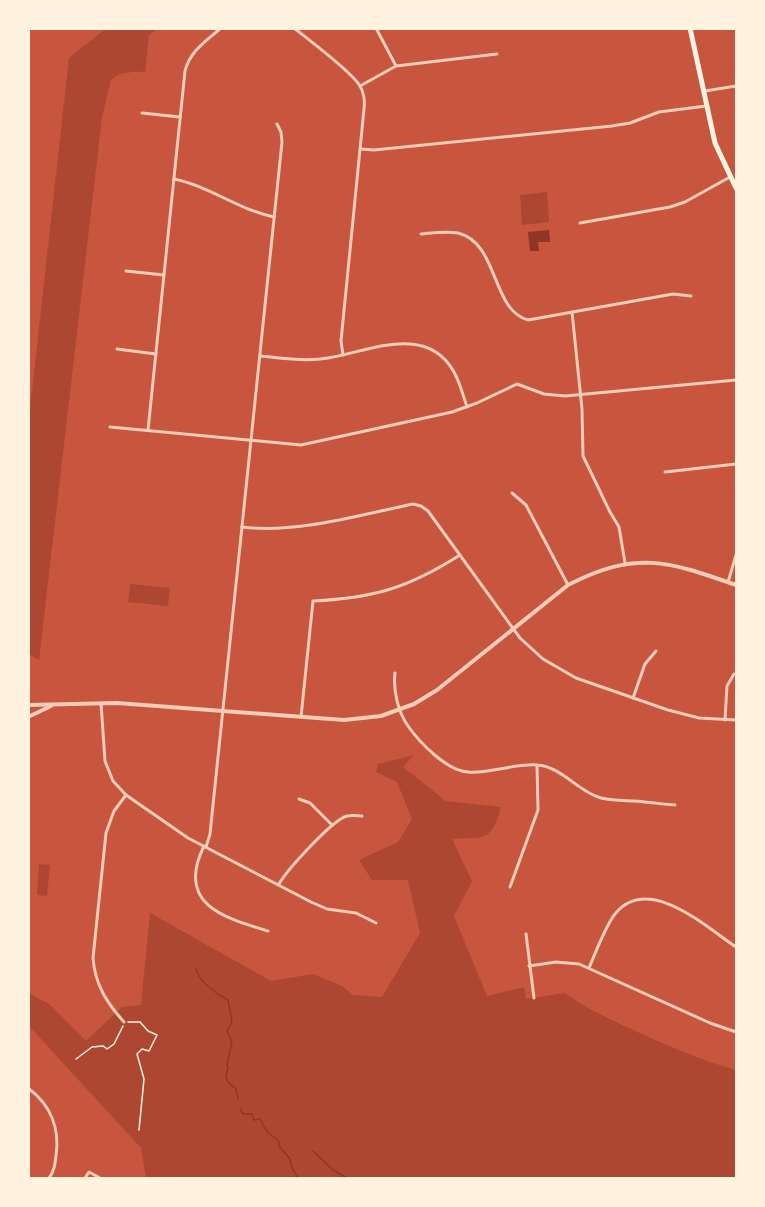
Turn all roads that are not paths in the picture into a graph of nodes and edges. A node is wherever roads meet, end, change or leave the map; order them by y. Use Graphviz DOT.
graph roads {
  1 [pos="221,28"];
  2 [pos="294,28"];
  3 [pos="376,28"];
  4 [pos="690,28"];
  5 [pos="497,54"];
  6 [pos="396,66"];
  7 [pos="360,86"];
  8 [pos="736,86"];
  9 [pos="703,92"];
  10 [pos="706,106"];
  11 [pos="142,113"];
  12 [pos="180,117"];
  13 [pos="277,123"];
  14 [pos="360,149"];
  15 [pos="730,177"];
  16 [pos="174,179"];
  17 [pos="736,188"];
  18 [pos="274,217"];
  19 [pos="580,223"];
  20 [pos="421,234"];
  21 [pos="126,271"];
  22 [pos="164,275"];
  23 [pos="691,297"];
  24 [pos="572,312"];
  25 [pos="117,349"];
  26 [pos="156,354"];
  27 [pos="343,355"];
  28 [pos="260,356"];
  29 [pos="736,380"];
  30 [pos="581,395"];
  31 [pos="466,407"];
  32 [pos="110,427"];
  33 [pos="148,430"];
  34 [pos="251,441"];
  35 [pos="736,464"];
  36 [pos="665,472"];
  37 [pos="513,493"];
  38 [pos="423,500"];
  39 [pos="421,506"];
  40 [pos="242,528"];
  41 [pos="460,555"];
  42 [pos="736,555"];
  43 [pos="625,563"];
  44 [pos="728,582"];
  45 [pos="568,585"];
  46 [pos="736,585"];
  47 [pos="513,628"];
  48 [pos="656,651"];
  49 [pos="395,673"];
  50 [pos="734,674"];
  51 [pos="633,698"];
  52 [pos="101,703"];
  53 [pos="28,705"];
  54 [pos="52,706"];
  55 [pos="400,709"];
  56 [pos="223,711"];
  57 [pos="28,717"];
  58 [pos="301,717"];
  59 [pos="725,720"];
  60 [pos="736,720"];
  61 [pos="537,765"];
  62 [pos="126,795"];
  63 [pos="299,799"];
  64 [pos="675,805"];
  65 [pos="362,816"];
  66 [pos="332,825"];
  67 [pos="205,846"];
  68 [pos="28,853"];
  69 [pos="28,877"];
  70 [pos="279,885"];
  71 [pos="510,887"];
  72 [pos="376,923"];
  73 [pos="268,931"];
  74 [pos="526,934"];
  75 [pos="736,947"];
  76 [pos="529,966"];
  77 [pos="589,968"];
  78 [pos="534,998"];
  79 [pos="124,1022"];
  80 [pos="736,1032"];
  81 [pos="28,1088"];
  82 [pos="52,1178"];
  83 [pos="84,1179"];
  84 [pos="100,1179"];
  1 -- 12 [label="street"];
  2 -- 7 [label="street"];
  3 -- 6 [label="street"];
  4 -- 9 [label="main road"];
  5 -- 6 [label="street"];
  6 -- 7 [label="street"];
  7 -- 14 [label="street"];
  8 -- 9 [label="street"];
  9 -- 10 [label="main road"];
  10 -- 14 [label="street"];
  10 -- 15 [label="main road"];
  11 -- 12 [label="street"];
  12 -- 16 [label="street"];
  13 -- 18 [label="street"];
  14 -- 27 [label="street"];
  15 -- 17 [label="main road"];
  15 -- 19 [label="street"];
  16 -- 18 [label="street"];
  16 -- 22 [label="street"];
  18 -- 28 [label="street"];
  20 -- 24 [label="street"];
  21 -- 22 [label="street"];
  22 -- 26 [label="street"];
  23 -- 24 [label="street"];
  24 -- 30 [label="street"];
  25 -- 26 [label="street"];
  26 -- 33 [label="street"];
  27 -- 28 [label="street"];
  27 -- 31 [label="street"];
  28 -- 34 [label="street"];
  29 -- 30 [label="street"];
  30 -- 31 [label="street"];
  30 -- 43 [label="street"];
  31 -- 34 [label="street"];
  32 -- 33 [label="street"];
  33 -- 34 [label="street"];
  34 -- 40 [label="street"];
  35 -- 36 [label="street"];
  37 -- 45 [label="street"];
  38 -- 39 [label="street"];
  39 -- 40 [label="street"];
  39 -- 41 [label="street"];
  40 -- 56 [label="street"];
  41 -- 47 [label="street"];
  41 -- 58 [label="street"];
  42 -- 44 [label="street"];
  43 -- 44 [label="street"];
  43 -- 45 [label="street"];
  44 -- 46 [label="street"];
  45 -- 47 [label="street"];
  47 -- 51 [label="street"];
  47 -- 55 [label="street"];
  48 -- 51 [label="street"];
  49 -- 55 [label="street"];
  50 -- 59 [label="street"];
  51 -- 59 [label="street"];
  52 -- 54 [label="street"];
  52 -- 56 [label="street"];
  52 -- 62 [label="street"];
  53 -- 54 [label="street"];
  54 -- 57 [label="street"];
  55 -- 58 [label="street"];
  55 -- 61 [label="street"];
  56 -- 58 [label="street"];
  56 -- 67 [label="street"];
  59 -- 60 [label="street"];
  61 -- 64 [label="street"];
  61 -- 71 [label="street"];
  62 -- 67 [label="street"];
  62 -- 79 [label="street"];
  63 -- 66 [label="street"];
  65 -- 66 [label="street"];
  66 -- 70 [label="street"];
  67 -- 70 [label="street"];
  67 -- 73 [label="street"];
  68 -- 69 [label="street"];
  70 -- 72 [label="street"];
  74 -- 76 [label="street"];
  75 -- 77 [label="street"];
  76 -- 77 [label="street"];
  76 -- 78 [label="street"];
  77 -- 80 [label="street"];
  81 -- 82 [label="street"];
  83 -- 84 [label="street"];
}
